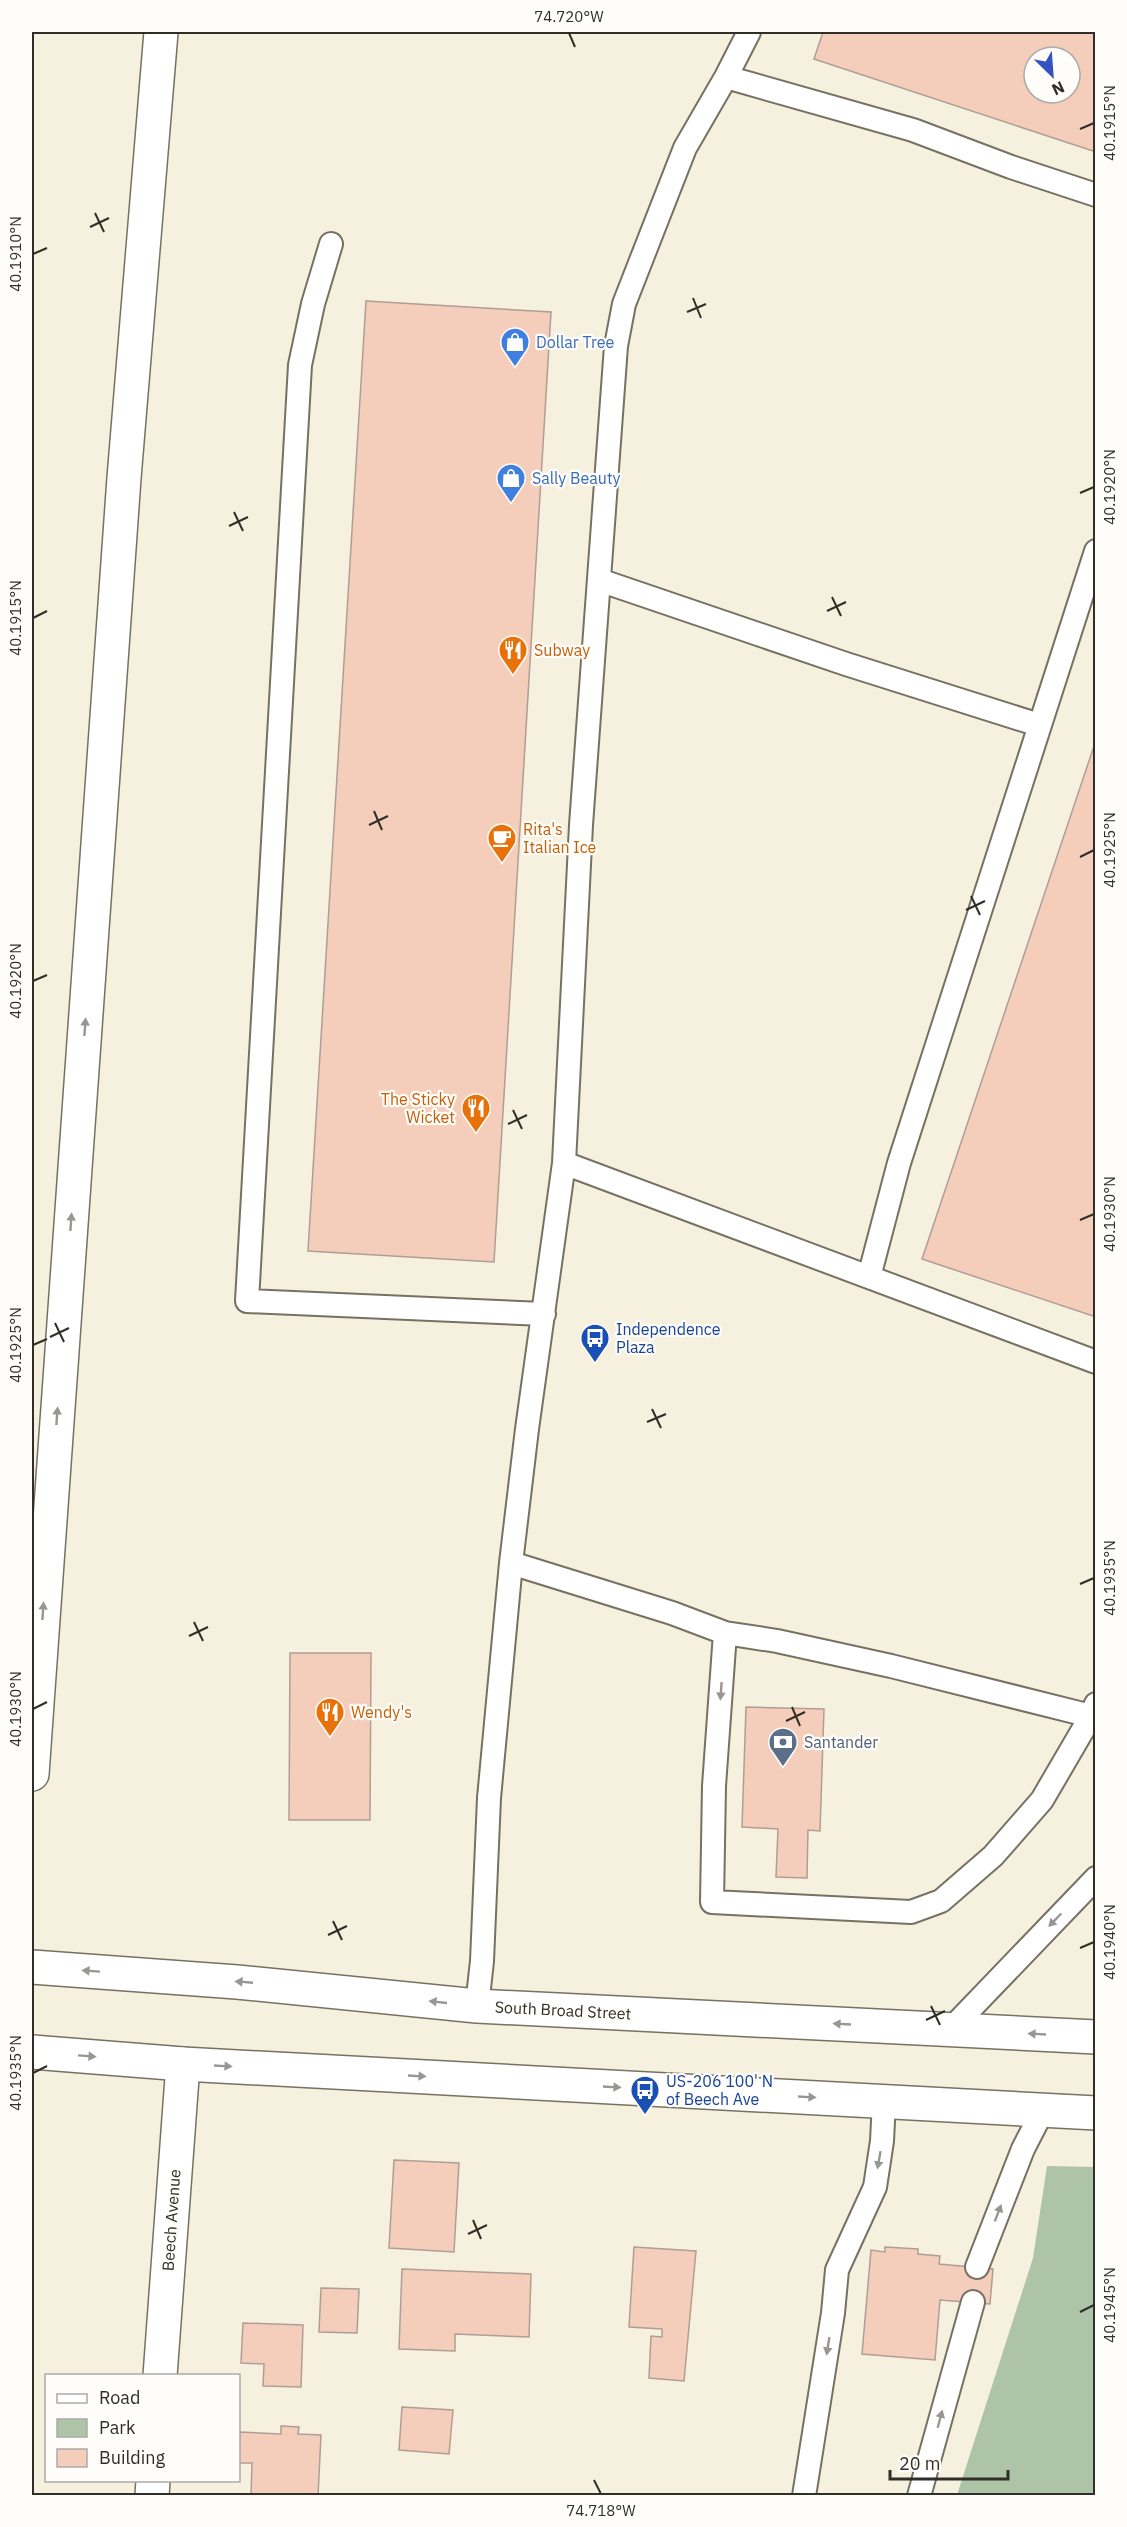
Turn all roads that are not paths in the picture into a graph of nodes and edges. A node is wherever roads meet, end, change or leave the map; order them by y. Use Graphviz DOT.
graph roads {
  1 [pos="161,32"];
  2 [pos="749,32"];
  3 [pos="726,77"];
  4 [pos="1095,195"];
  5 [pos="331,244"];
  6 [pos="1095,551"];
  7 [pos="599,580"];
  8 [pos="1039,725"];
  9 [pos="564,1163"];
  10 [pos="869,1277"];
  11 [pos="544,1314"];
  12 [pos="1095,1362"];
  13 [pos="511,1563"];
  14 [pos="725,1633"];
  15 [pos="1093,1710"];
  16 [pos="32,1774"];
  17 [pos="1095,1878"];
  18 [pos="32,1967"];
  19 [pos="477,2006"];
  20 [pos="950,2030"];
  21 [pos="1095,2037"];
  22 [pos="32,2052"];
  23 [pos="183,2064"];
  24 [pos="884,2101"];
  25 [pos="1043,2110"];
  26 [pos="1095,2113"];
  27 [pos="977,2267"];
  28 [pos="972,2302"];
  29 [pos="160,2374"];
  30 [pos="804,2496"];
  31 [pos="919,2496"];
  16 -- 1 [label="main road, one-way"];
  2 -- 3 [label="lane"];
  3 -- 4 [label="lane"];
  3 -- 7 [label="lane"];
  5 -- 11 [label="lane"];
  6 -- 8 [label="lane"];
  7 -- 8 [label="lane"];
  7 -- 9 [label="lane"];
  8 -- 10 [label="lane"];
  9 -- 10 [label="lane"];
  9 -- 11 [label="lane"];
  10 -- 12 [label="lane"];
  11 -- 13 [label="lane"];
  13 -- 14 [label="lane"];
  13 -- 19 [label="lane"];
  14 -- 15 [label="lane"];
  14 -- 15 [label="lane, one-way"];
  17 -- 20 [label="lane, one-way"];
  19 -- 18 [label="main road, South Broad Street, one-way"];
  20 -- 19 [label="main road, South Broad Street, one-way"];
  21 -- 20 [label="main road, South Broad Street, one-way"];
  22 -- 23 [label="main road, one-way"];
  23 -- 24 [label="main road, one-way"];
  23 -- 29 [label="main road, Beech Avenue"];
  24 -- 25 [label="main road"];
  24 -- 30 [label="lane, one-way"];
  25 -- 26 [label="main road"];
  27 -- 25 [label="lane, one-way"];
  31 -- 28 [label="lane, one-way"];
}
